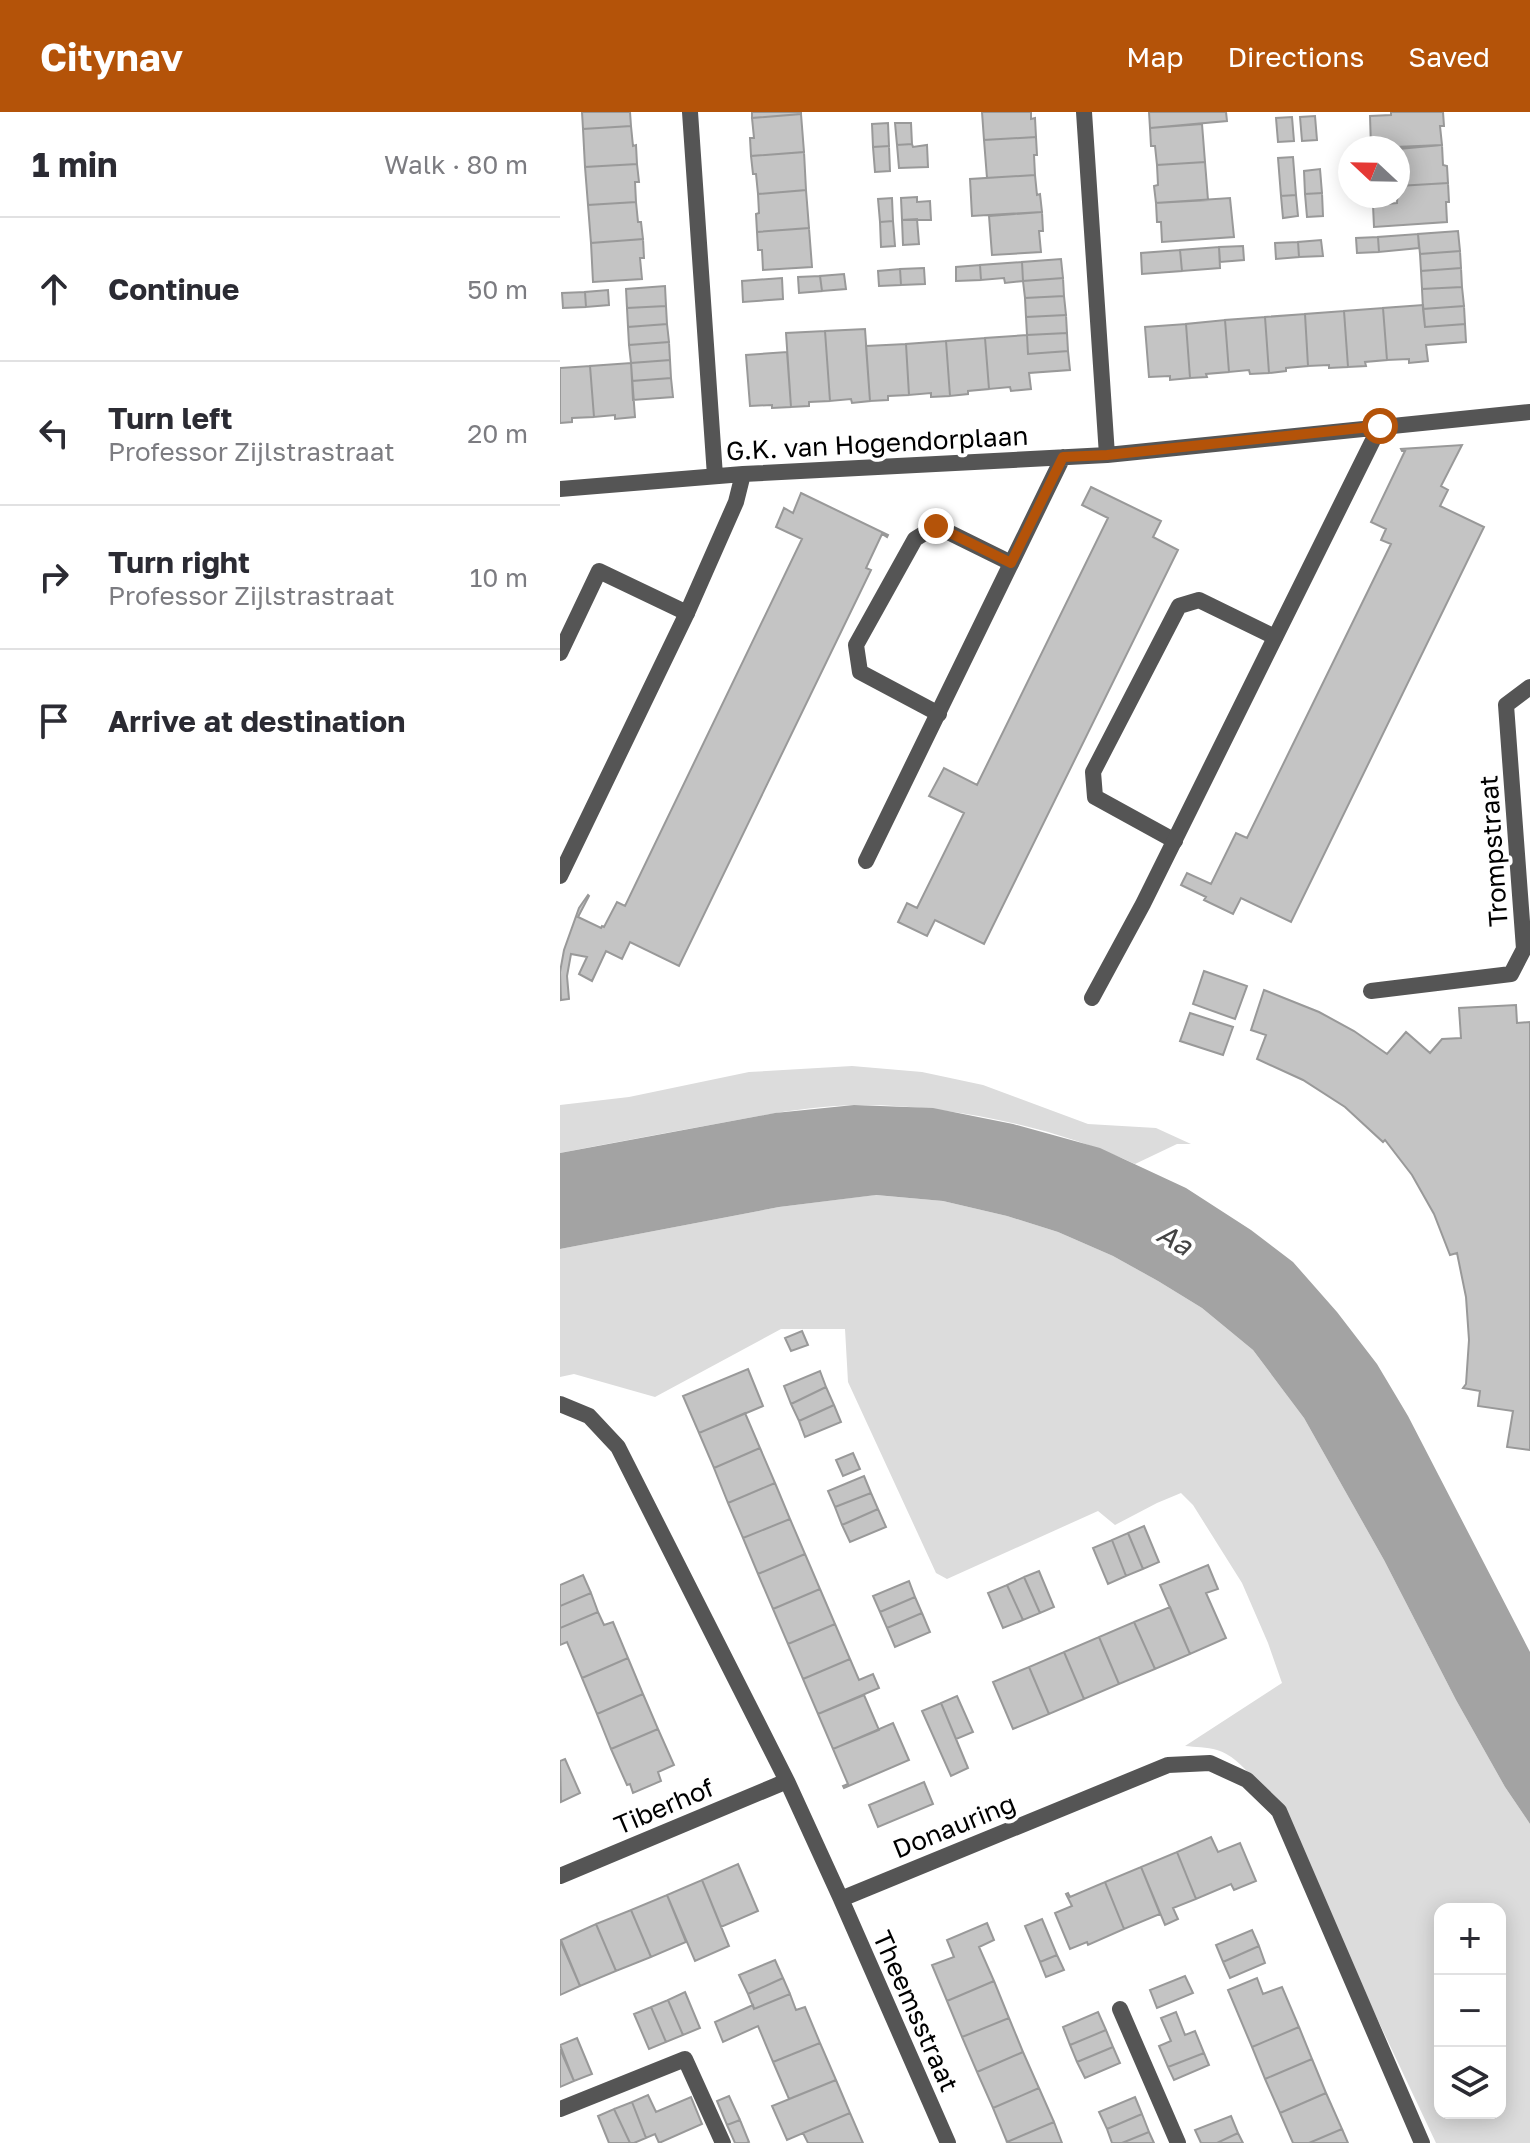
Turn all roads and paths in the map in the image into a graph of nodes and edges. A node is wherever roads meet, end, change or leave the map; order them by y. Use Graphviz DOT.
graph roads {
  1 [pos="690,112"];
  2 [pos="1084,112"];
  3 [pos="1530,412"];
  4 [pos="1380,426"];
  5 [pos="1107,455"];
  6 [pos="1063,457"];
  7 [pos="743,474"];
  8 [pos="715,476"];
  9 [pos="560,489"];
  10 [pos="1011,563"];
  11 [pos="687,613"];
  12 [pos="1275,637"];
  13 [pos="560,653"];
  14 [pos="1530,687"];
  15 [pos="939,714"];
  16 [pos="1175,841"];
  17 [pos="866,861"];
  18 [pos="560,876"];
  19 [pos="1371,991"];
  20 [pos="1092,998"];
  21 [pos="560,1404"];
  22 [pos="787,1781"];
  23 [pos="560,1876"];
  24 [pos="841,1899"];
  25 [pos="1120,2009"];
  26 [pos="560,2109"];
  27 [pos="723,2143"];
  28 [pos="948,2143"];
  29 [pos="1178,2143"];
  30 [pos="1422,2143"];
  1 -- 8 [label="street"];
  2 -- 5 [label="street"];
  3 -- 4 [label="street, G.K. van Hogendorplaan"];
  4 -- 5 [label="street, G.K. van Hogendorplaan"];
  4 -- 12 [label="street"];
  5 -- 6 [label="street, G.K. van Hogendorplaan"];
  6 -- 7 [label="street, G.K. van Hogendorplaan"];
  6 -- 10 [label="street"];
  7 -- 8 [label="street, G.K. van Hogendorplaan"];
  7 -- 11 [label="street"];
  8 -- 9 [label="street, G.K. van Hogendorplaan"];
  10 -- 15 [label="street"];
  10 -- 15 [label="street"];
  11 -- 13 [label="street"];
  11 -- 18 [label="street"];
  12 -- 16 [label="street"];
  12 -- 16 [label="street"];
  14 -- 19 [label="street, Trompstraat"];
  15 -- 17 [label="street"];
  16 -- 20 [label="street"];
  21 -- 22 [label="street"];
  22 -- 23 [label="street, Tiberhof"];
  22 -- 24 [label="street"];
  24 -- 28 [label="street, Theemsstraat"];
  24 -- 30 [label="street, Donauring"];
  25 -- 29 [label="street"];
  26 -- 27 [label="street"];
}
